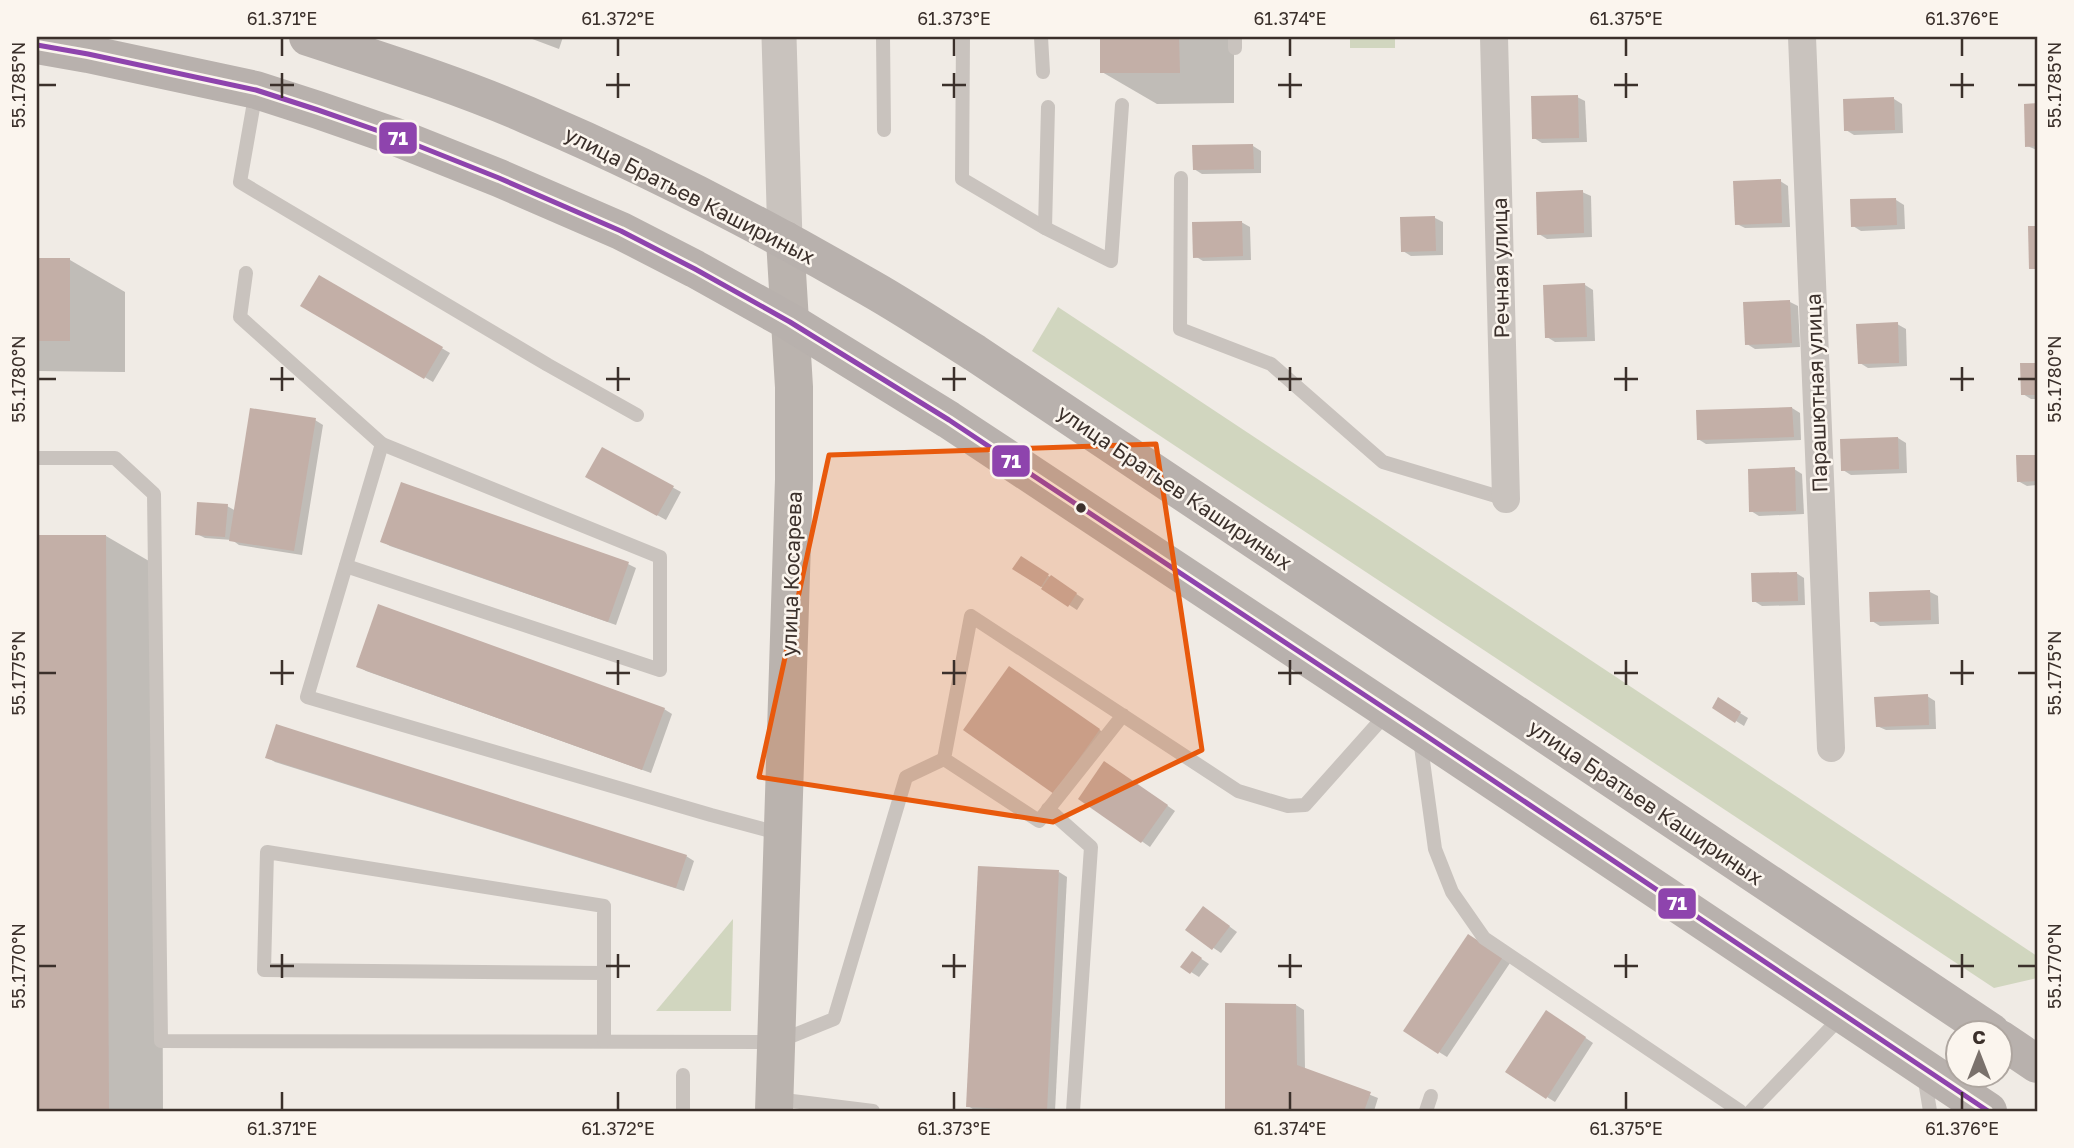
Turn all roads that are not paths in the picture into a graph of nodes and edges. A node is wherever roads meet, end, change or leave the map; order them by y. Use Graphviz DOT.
graph roads {
  1 [pos="307,37"];
  2 [pos="779,37"];
  3 [pos="883,37"];
  4 [pos="963,37"];
  5 [pos="1041,37"];
  6 [pos="1494,37"];
  7 [pos="1802,37"];
  8 [pos="37,45"];
  9 [pos="1043,72"];
  10 [pos="256,90"];
  11 [pos="1122,105"];
  12 [pos="1048,107"];
  13 [pos="884,130"];
  14 [pos="1181,178"];
  15 [pos="1045,228"];
  16 [pos="785,240"];
  17 [pos="246,273"];
  18 [pos="790,322"];
  19 [pos="637,415"];
  20 [pos="382,444"];
  21 [pos="37,458"];
  22 [pos="1506,499"];
  23 [pos="346,566"];
  24 [pos="1123,715"];
  25 [pos="1404,721"];
  26 [pos="1830,748"];
  27 [pos="944,759"];
  28 [pos="1048,809"];
  29 [pos="783,834"];
  30 [pos="604,973"];
  31 [pos="1844,1014"];
  32 [pos="1970,1018"];
  33 [pos="604,1041"];
  34 [pos="776,1042"];
  35 [pos="2014,1048"];
  36 [pos="2037,1064"];
  37 [pos="1922,1067"];
  38 [pos="683,1075"];
  39 [pos="1431,1097"];
  40 [pos="774,1105"];
  41 [pos="683,1111"];
  42 [pos="873,1111"];
  43 [pos="1073,1111"];
  44 [pos="1426,1111"];
  45 [pos="1740,1111"];
  46 [pos="1751,1111"];
  47 [pos="1930,1111"];
  48 [pos="1988,1111"];
  1 -- 16 [label="main road, улица Братьев Кашириных"];
  2 -- 16 [label="street, улица Косарева"];
  3 -- 13 [label="lane"];
  4 -- 15 [label="lane"];
  5 -- 9 [label="lane"];
  6 -- 22 [label="street, Речная улица"];
  7 -- 26 [label="street, Парашютная улица"];
  8 -- 10 [label="main road"];
  10 -- 18 [label="main road"];
  10 -- 19 [label="lane"];
  11 -- 15 [label="lane"];
  12 -- 15 [label="lane"];
  14 -- 22 [label="lane"];
  16 -- 18 [label="main road, улица Косарева"];
  16 -- 32 [label="main road, улица Братьев Кашириных"];
  17 -- 20 [label="lane"];
  18 -- 25 [label="main road"];
  18 -- 29 [label="main road, улица Косарева"];
  20 -- 23 [label="lane"];
  20 -- 23 [label="lane"];
  21 -- 33 [label="lane"];
  23 -- 29 [label="lane"];
  24 -- 25 [label="lane"];
  24 -- 27 [label="lane"];
  24 -- 28 [label="lane"];
  25 -- 31 [label="main road"];
  25 -- 45 [label="lane"];
  27 -- 28 [label="lane"];
  27 -- 34 [label="lane"];
  28 -- 43 [label="lane"];
  29 -- 34 [label="main road, улица Косарева"];
  30 -- 30 [label="lane"];
  30 -- 33 [label="lane"];
  31 -- 37 [label="main road"];
  31 -- 46 [label="lane"];
  33 -- 34 [label="lane"];
  34 -- 40 [label="main road, улица Косарева"];
  35 -- 36 [label="main road"];
  37 -- 47 [label="lane"];
  37 -- 48 [label="main road"];
  38 -- 41 [label="lane"];
  39 -- 44 [label="lane"];
  40 -- 42 [label="lane"];
}
